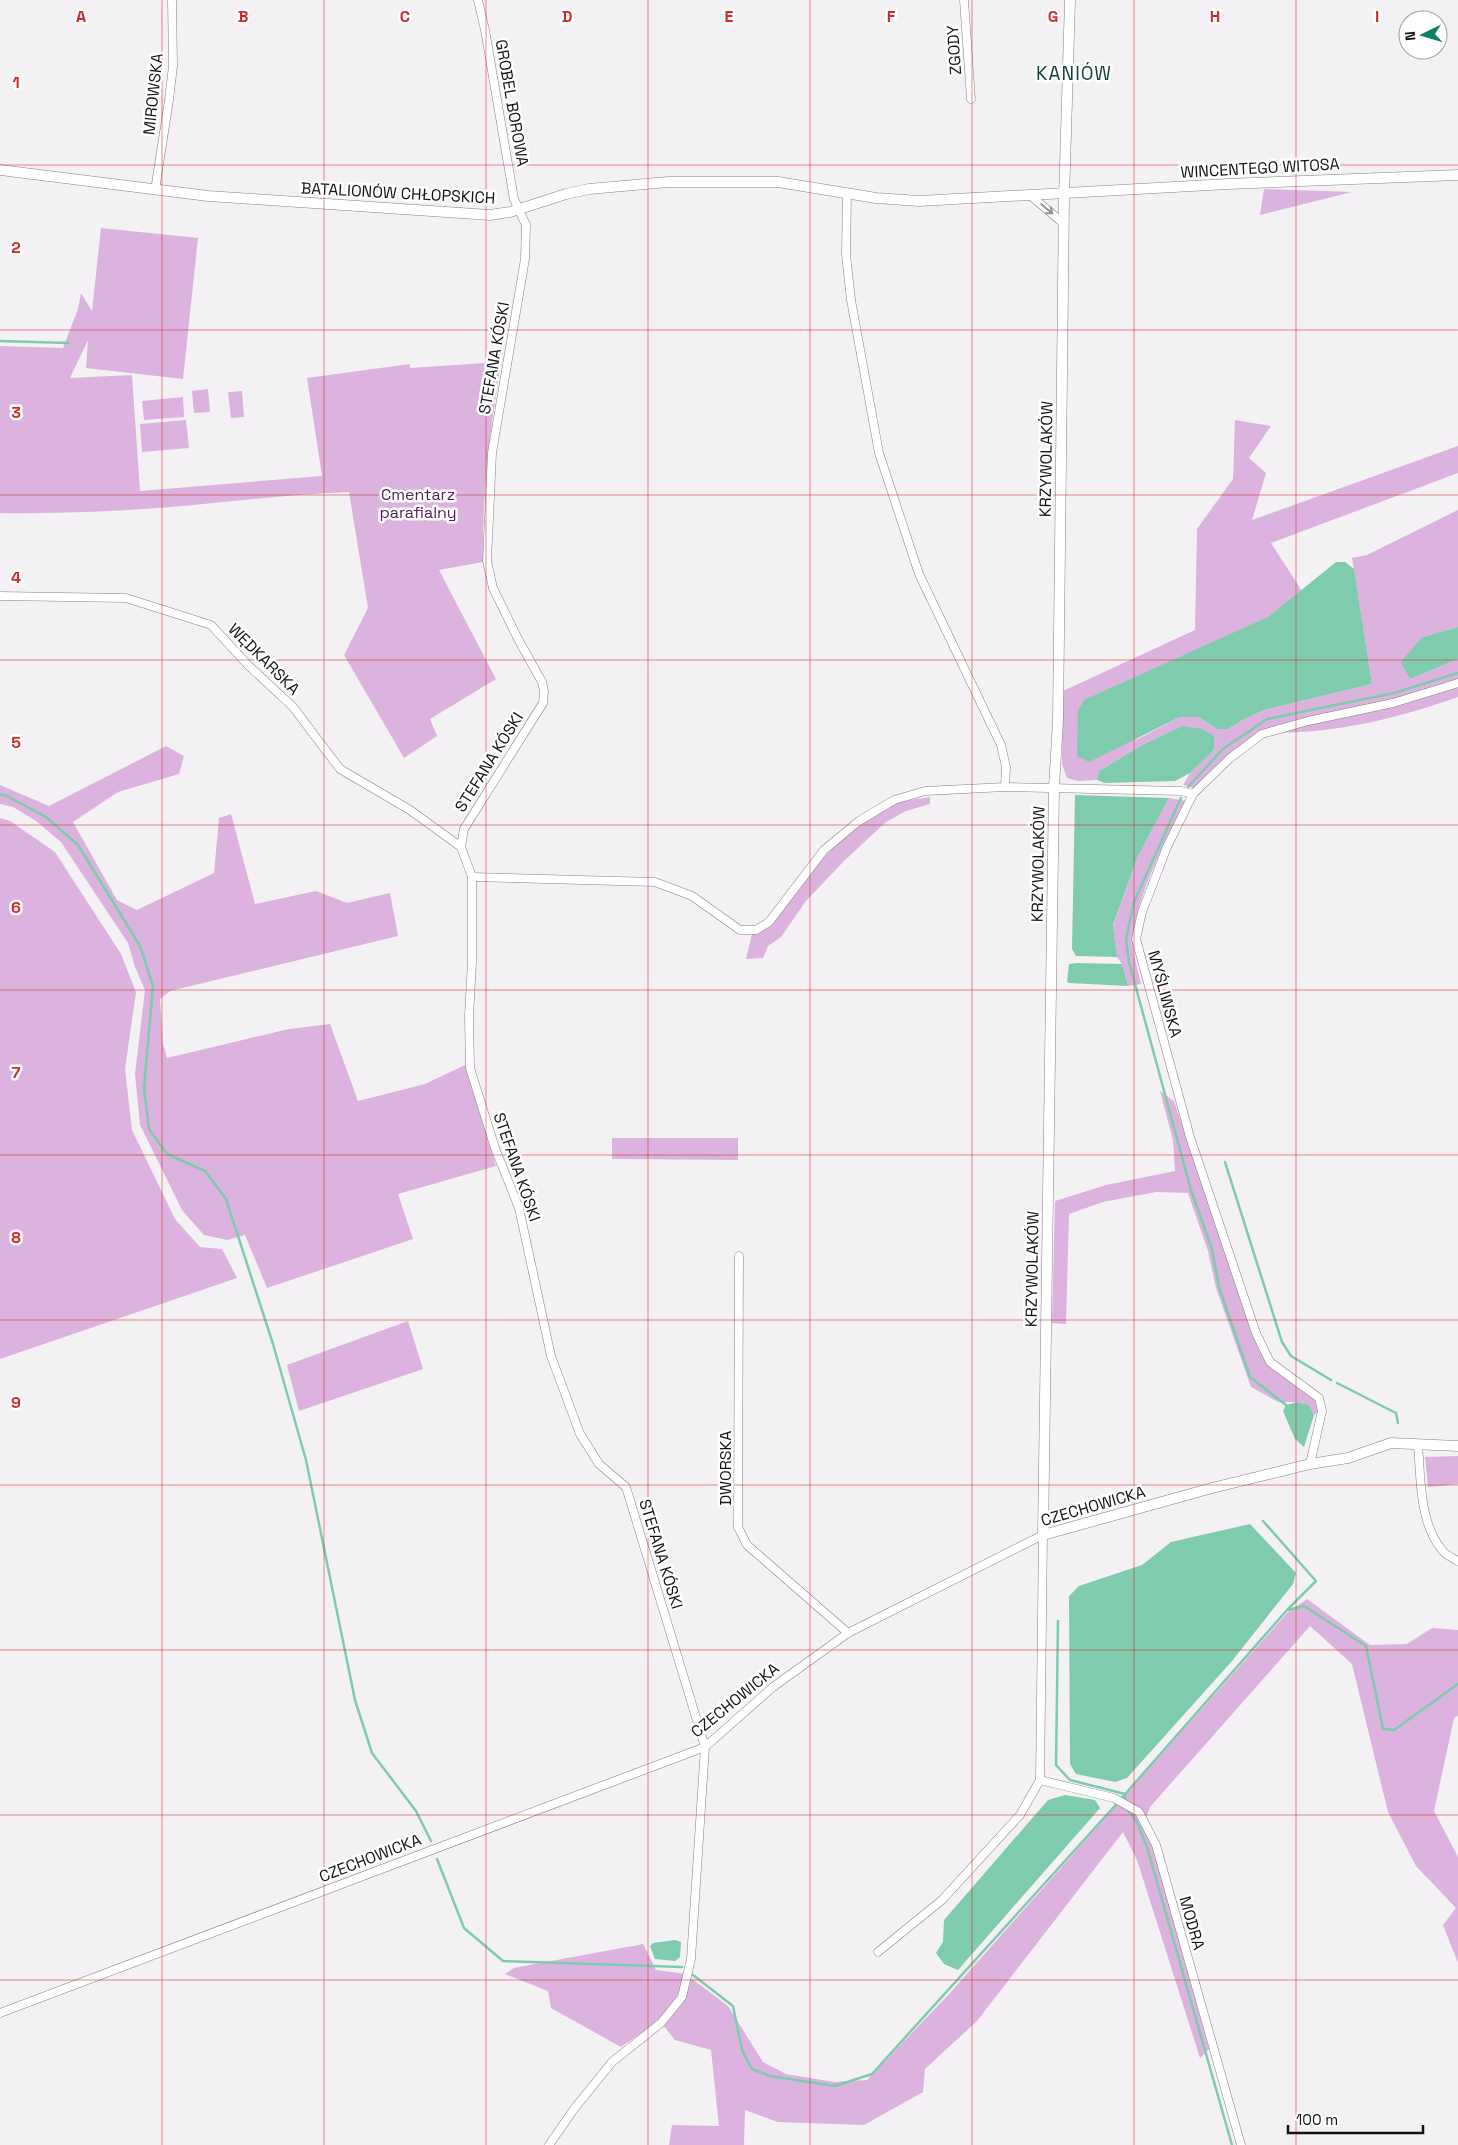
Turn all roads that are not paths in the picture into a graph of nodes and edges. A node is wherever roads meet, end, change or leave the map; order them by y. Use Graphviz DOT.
graph roads {
  1 [pos="172,0"];
  2 [pos="478,0"];
  3 [pos="964,0"];
  4 [pos="1070,0"];
  5 [pos="971,99"];
  6 [pos="0,170"];
  7 [pos="1458,175"];
  8 [pos="155,190"];
  9 [pos="847,193"];
  10 [pos="1064,194"];
  11 [pos="1031,196"];
  12 [pos="519,210"];
  13 [pos="1063,224"];
  14 [pos="0,596"];
  15 [pos="1458,683"];
  16 [pos="1006,786"];
  17 [pos="1054,787"];
  18 [pos="1193,794"];
  19 [pos="461,847"];
  20 [pos="472,877"];
  21 [pos="740,1256"];
  22 [pos="1418,1445"];
  23 [pos="1458,1446"];
  24 [pos="1310,1464"];
  25 [pos="1043,1535"];
  26 [pos="1458,1561"];
  27 [pos="848,1633"];
  28 [pos="705,1747"];
  29 [pos="1040,1780"];
  30 [pos="878,1952"];
  31 [pos="0,2013"];
  32 [pos="549,2145"];
  33 [pos="1241,2145"];
  1 -- 8 [label="street, MIROWSKA"];
  2 -- 12 [label="street, GROBEL BOROWA"];
  3 -- 5 [label="street, ZGODY"];
  4 -- 10 [label="street, KRZYWOLAKÓW"];
  6 -- 8 [label="street, BATALIONÓW CHŁOPSKICH"];
  7 -- 10 [label="street, WINCENTEGO WITOSA"];
  8 -- 12 [label="street, BATALIONÓW CHŁOPSKICH"];
  9 -- 11 [label="street, BATALIONÓW CHŁOPSKICH"];
  9 -- 12 [label="street, BATALIONÓW CHŁOPSKICH"];
  9 -- 16 [label="street"];
  10 -- 11 [label="street, BATALIONÓW CHŁOPSKICH"];
  10 -- 13 [label="street, KRZYWOLAKÓW"];
  11 -- 13 [label="street, one-way"];
  12 -- 19 [label="street, STEFANA KÓSKI"];
  13 -- 17 [label="street, KRZYWOLAKÓW"];
  14 -- 19 [label="street, WĘDKARSKA"];
  15 -- 18 [label="street, MYŚLIWSKA"];
  16 -- 17 [label="street"];
  16 -- 20 [label="street"];
  17 -- 18 [label="street"];
  17 -- 25 [label="street, KRZYWOLAKÓW"];
  18 -- 24 [label="street, MYŚLIWSKA"];
  19 -- 20 [label="street, STEFANA KÓSKI"];
  20 -- 28 [label="street, STEFANA KÓSKI"];
  21 -- 27 [label="street, DWORSKA"];
  22 -- 23 [label="street, CZECHOWICKA"];
  22 -- 24 [label="street, CZECHOWICKA"];
  22 -- 26 [label="street"];
  24 -- 25 [label="street, CZECHOWICKA"];
  25 -- 27 [label="street, CZECHOWICKA"];
  25 -- 29 [label="street"];
  27 -- 28 [label="street, CZECHOWICKA"];
  28 -- 31 [label="street, CZECHOWICKA"];
  28 -- 32 [label="street, STEFANA KÓSKI"];
  29 -- 30 [label="street"];
  29 -- 33 [label="street, MODRA"];
}
